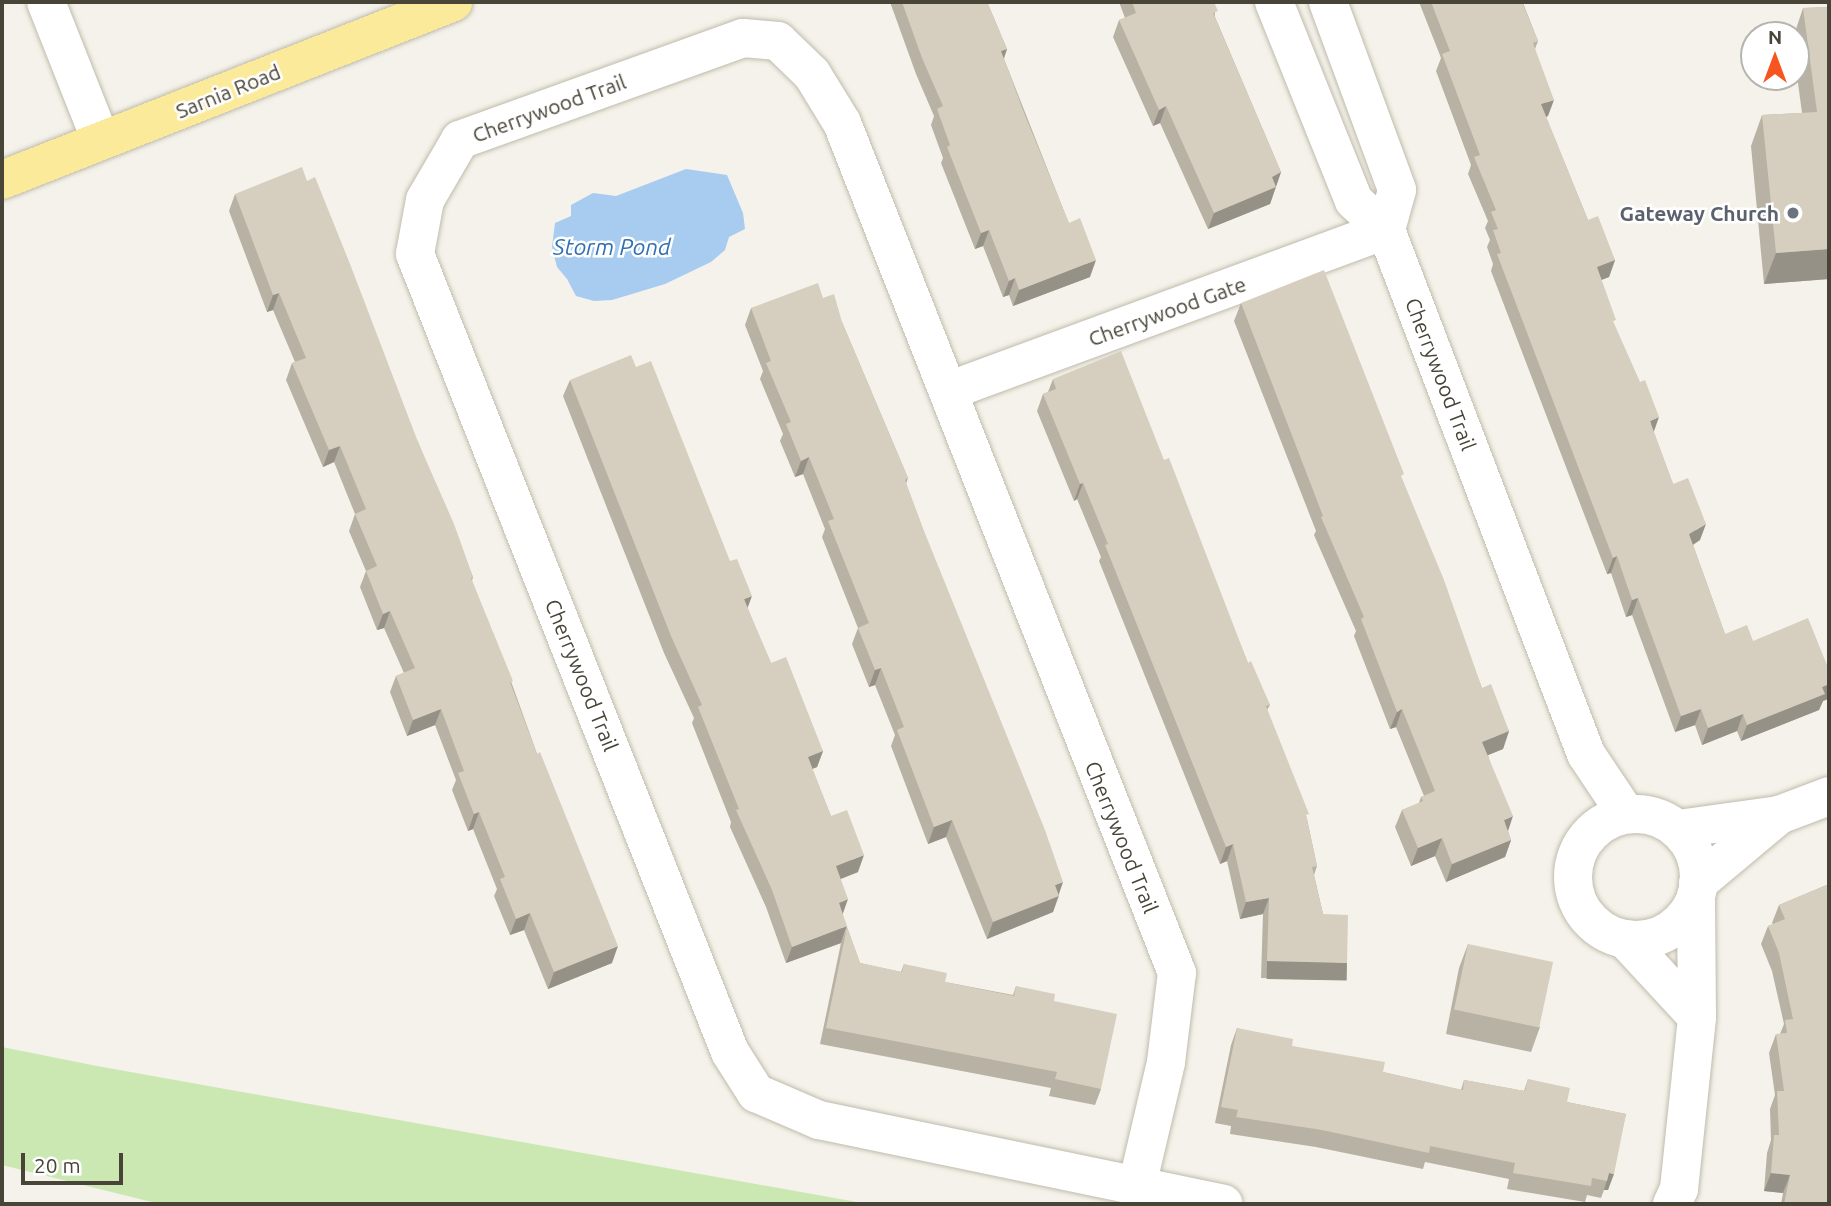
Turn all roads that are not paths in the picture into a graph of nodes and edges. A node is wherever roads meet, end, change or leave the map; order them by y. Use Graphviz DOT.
graph roads {
  1 [pos="46,2"];
  2 [pos="453,2"];
  3 [pos="1274,2"];
  4 [pos="1328,2"];
  5 [pos="101,141"];
  6 [pos="2,180"];
  7 [pos="1386,230"];
  8 [pos="948,391"];
  9 [pos="1587,754"];
  10 [pos="1829,796"];
  11 [pos="1626,814"];
  12 [pos="1779,815"];
  13 [pos="1678,829"];
  14 [pos="1591,834"];
  15 [pos="1697,890"];
  16 [pos="1625,939"];
  17 [pos="1697,1017"];
  18 [pos="1137,1186"];
  19 [pos="1223,1204"];
  20 [pos="1672,1204"];
  1 -- 5 [label="street"];
  2 -- 5 [label="main road, Sarnia Road"];
  3 -- 7 [label="street, Cherrywood Trail"];
  4 -- 7 [label="street"];
  5 -- 6 [label="main road, Sarnia Road"];
  7 -- 8 [label="street, Cherrywood Gate"];
  7 -- 9 [label="street, Cherrywood Trail"];
  8 -- 18 [label="street, Cherrywood Trail"];
  8 -- 18 [label="street, Cherrywood Trail"];
  9 -- 11 [label="street, Cherrywood Trail"];
  9 -- 14 [label="street, Cherrywood Trail"];
  10 -- 12 [label="street"];
  11 -- 13 [label="street"];
  11 -- 14 [label="street"];
  12 -- 13 [label="street"];
  12 -- 15 [label="street"];
  13 -- 15 [label="street"];
  14 -- 16 [label="street"];
  15 -- 16 [label="street"];
  15 -- 17 [label="street"];
  16 -- 17 [label="street"];
  17 -- 20 [label="street"];
  18 -- 19 [label="street, Cherrywood Trail"];
}
